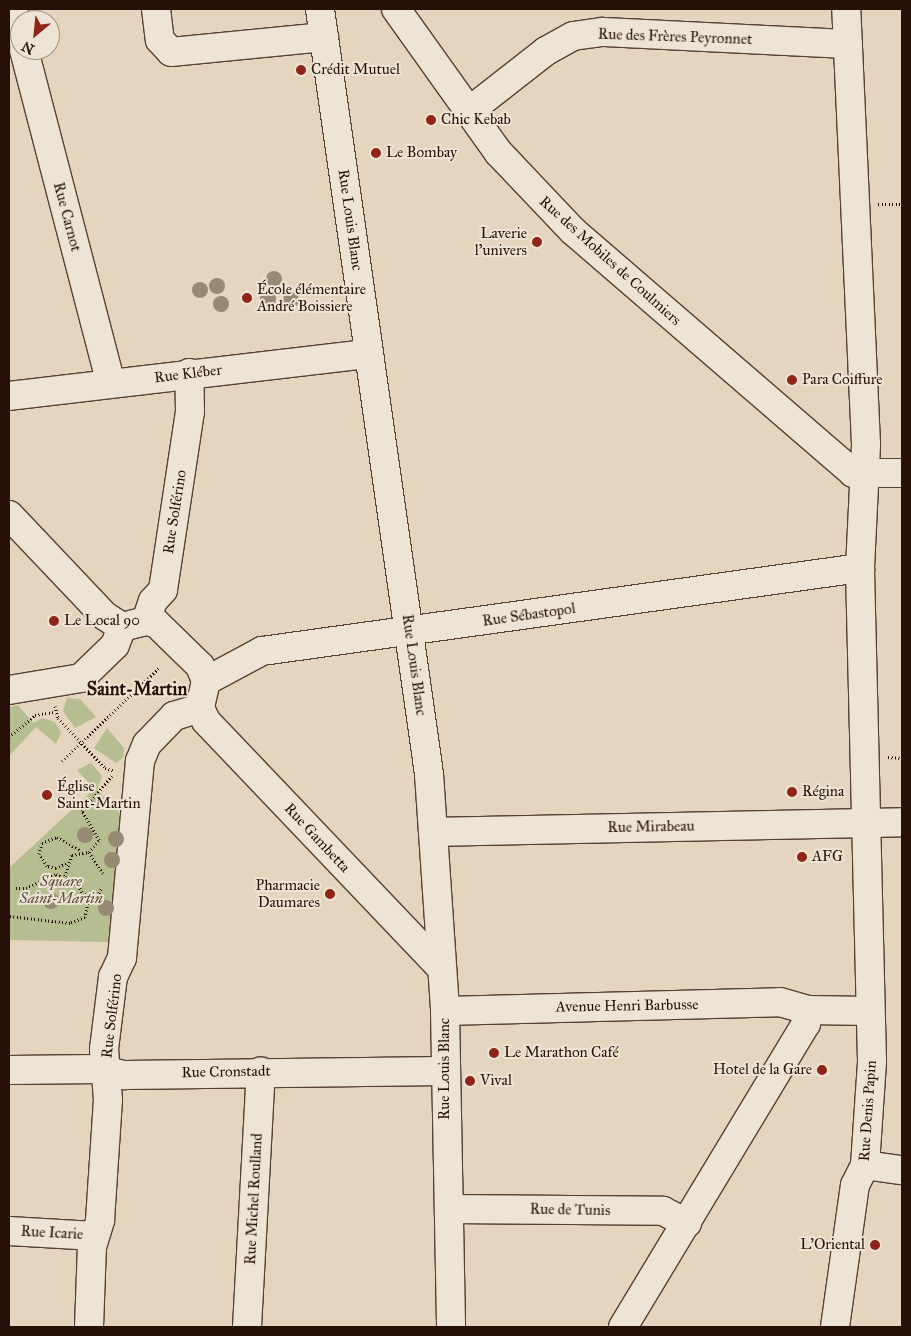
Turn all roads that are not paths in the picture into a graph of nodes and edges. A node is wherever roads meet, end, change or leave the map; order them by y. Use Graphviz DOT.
graph roads {
  1 [pos="156,9"];
  2 [pos="320,9"];
  3 [pos="396,9"];
  4 [pos="846,9"];
  5 [pos="324,37"];
  6 [pos="848,44"];
  7 [pos="27,60"];
  8 [pos="468,112"];
  9 [pos="368,354"];
  10 [pos="189,374"];
  11 [pos="110,383"];
  12 [pos="9,396"];
  13 [pos="862,473"];
  14 [pos="902,473"];
  15 [pos="9,515"];
  16 [pos="860,568"];
  17 [pos="134,624"];
  18 [pos="410,632"];
  19 [pos="206,681"];
  20 [pos="9,690"];
  21 [pos="200,708"];
  22 [pos="869,821"];
  23 [pos="902,822"];
  24 [pos="433,832"];
  25 [pos="438,965"];
  26 [pos="808,1010"];
  27 [pos="445,1011"];
  28 [pos="870,1011"];
  29 [pos="9,1070"];
  30 [pos="106,1071"];
  31 [pos="260,1071"];
  32 [pos="444,1071"];
  33 [pos="865,1165"];
  34 [pos="902,1170"];
  35 [pos="450,1209"];
  36 [pos="687,1223"];
  37 [pos="9,1231"];
  38 [pos="95,1236"];
  39 [pos="89,1327"];
  40 [pos="247,1327"];
  41 [pos="451,1327"];
  42 [pos="624,1327"];
  43 [pos="835,1327"];
  1 -- 5 [label="street"];
  2 -- 5 [label="street, Rue Louis Blanc"];
  3 -- 8 [label="street, Rue des Mobiles de Coulmiers"];
  4 -- 6 [label="street, Rue Denis Papin"];
  5 -- 9 [label="street, Rue Louis Blanc"];
  6 -- 8 [label="street, Rue des Frères Peyronnet"];
  6 -- 13 [label="street, Rue Denis Papin"];
  7 -- 11 [label="street, Rue Carnot"];
  8 -- 13 [label="street, Rue des Mobiles de Coulmiers"];
  9 -- 10 [label="street, Rue Kléber"];
  9 -- 18 [label="street, Rue Louis Blanc"];
  10 -- 11 [label="street, Rue Kléber"];
  10 -- 17 [label="street, Rue Solférino"];
  11 -- 12 [label="street, Rue Kléber"];
  13 -- 14 [label="street"];
  13 -- 16 [label="street, Rue Denis Papin"];
  15 -- 17 [label="street"];
  16 -- 18 [label="street, Rue Sébastopol"];
  16 -- 22 [label="street, Rue Denis Papin"];
  17 -- 19 [label="street"];
  17 -- 20 [label="street, Rue Solférino"];
  18 -- 19 [label="street, Rue Sébastopol"];
  18 -- 24 [label="street, Rue Louis Blanc"];
  19 -- 21 [label="street"];
  21 -- 25 [label="street, Rue Gambetta"];
  21 -- 30 [label="street, Rue Solférino"];
  22 -- 23 [label="street, Rue Mirabeau"];
  22 -- 24 [label="street, Rue Mirabeau"];
  22 -- 28 [label="street, Rue Denis Papin"];
  24 -- 25 [label="street, Rue Louis Blanc"];
  25 -- 27 [label="street, Rue Louis Blanc"];
  26 -- 27 [label="street, Avenue Henri Barbusse"];
  26 -- 28 [label="street, Avenue Henri Barbusse"];
  26 -- 36 [label="street"];
  27 -- 32 [label="street, Rue Louis Blanc"];
  28 -- 33 [label="street, Rue Denis Papin"];
  29 -- 30 [label="street, Rue Cronstadt"];
  30 -- 31 [label="street, Rue Cronstadt"];
  30 -- 38 [label="street, Rue Solférino"];
  31 -- 32 [label="street, Rue Cronstadt"];
  31 -- 40 [label="street, Rue Michel Roulland"];
  32 -- 35 [label="street, Rue Louis Blanc"];
  33 -- 34 [label="street"];
  33 -- 43 [label="street, Rue Denis Papin"];
  35 -- 36 [label="street, Rue de Tunis"];
  35 -- 41 [label="street, Rue Louis Blanc"];
  36 -- 42 [label="street"];
  37 -- 38 [label="street, Rue Icarie"];
  38 -- 39 [label="street, Rue Solférino"];
}
